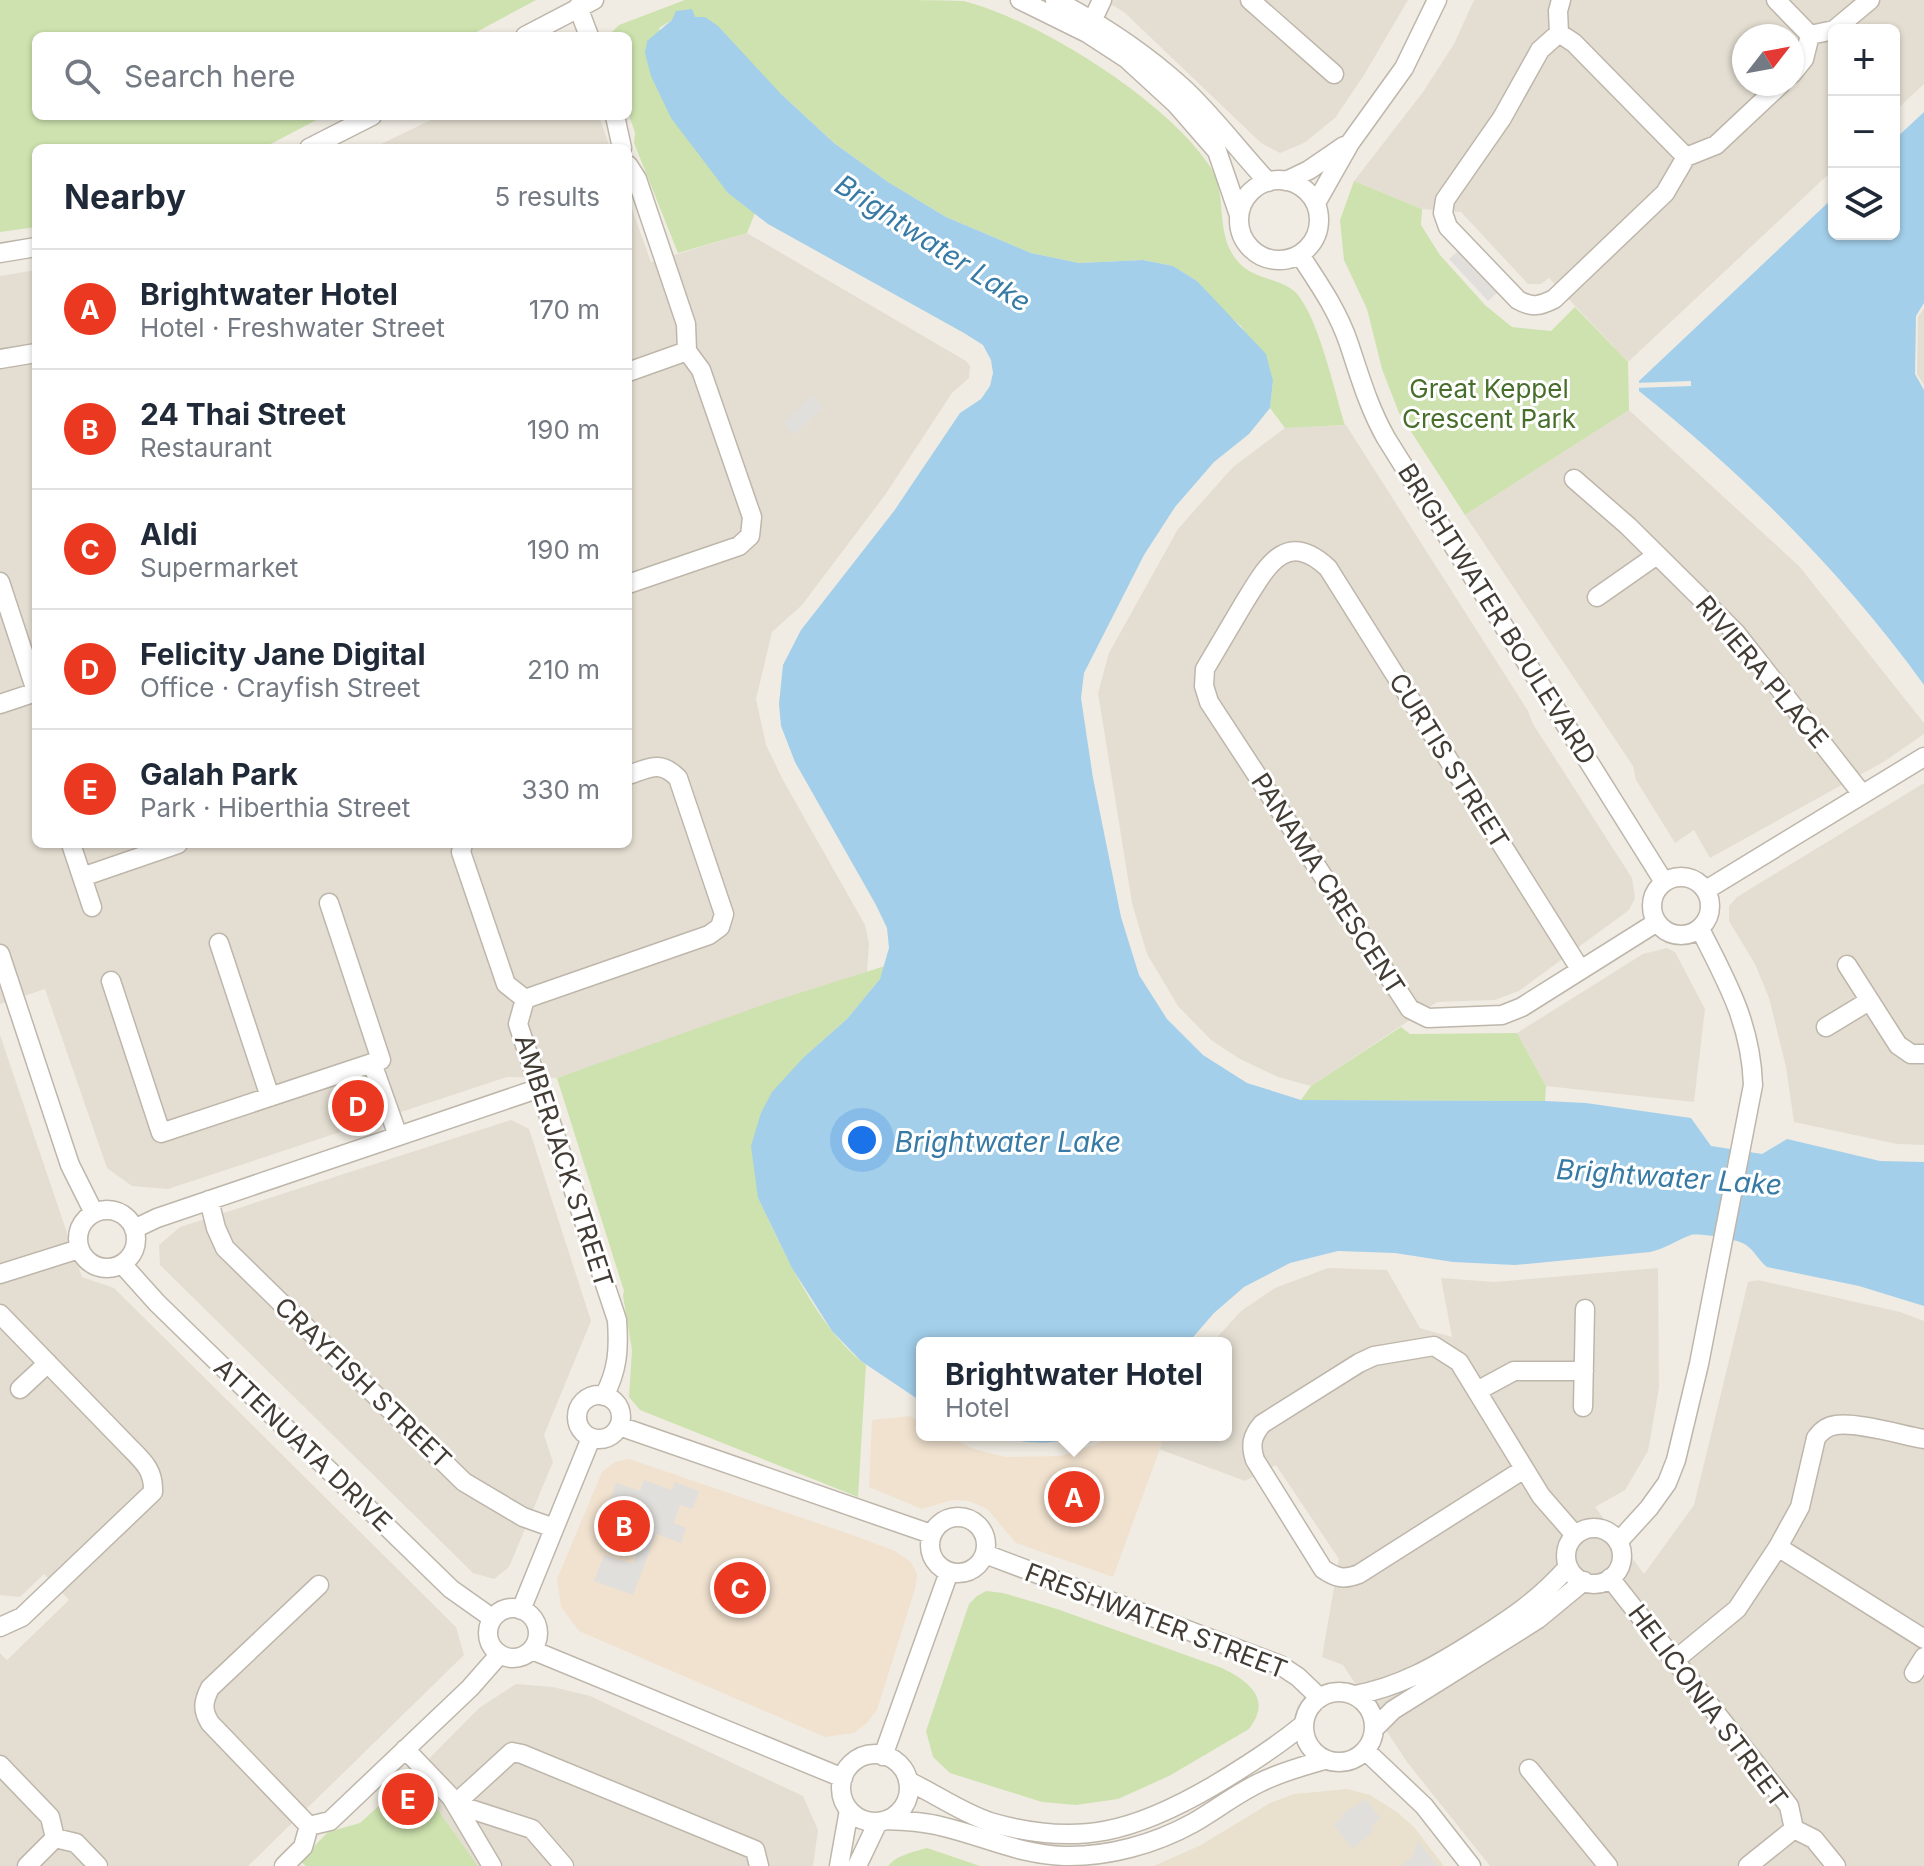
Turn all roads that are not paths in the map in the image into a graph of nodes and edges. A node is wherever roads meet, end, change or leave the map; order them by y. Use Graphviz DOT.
graph roads {
  1 [pos="1020,0"];
  2 [pos="1055,0"];
  3 [pos="1102,0"];
  4 [pos="1250,0"];
  5 [pos="1437,0"];
  6 [pos="1561,0"];
  7 [pos="1776,0"];
  8 [pos="1870,0"];
  9 [pos="586,3"];
  10 [pos="1841,24"];
  11 [pos="1090,27"];
  12 [pos="1828,31"];
  13 [pos="532,32"];
  14 [pos="589,32"];
  15 [pos="1559,33"];
  16 [pos="1810,35"];
  17 [pos="1804,59"];
  18 [pos="1334,74"];
  19 [pos="1768,96"];
  20 [pos="364,120"];
  21 [pos="616,120"];
  22 [pos="1350,143"];
  23 [pos="317,144"];
  24 [pos="621,144"];
  25 [pos="1686,157"];
  26 [pos="632,171"];
  27 [pos="1277,181"];
  28 [pos="1316,203"];
  29 [pos="1239,215"];
  30 [pos="32,248"];
  31 [pos="0,253"];
  32 [pos="1300,255"];
  33 [pos="687,351"];
  34 [pos="32,354"];
  35 [pos="0,359"];
  36 [pos="632,371"];
  37 [pos="1574,479"];
  38 [pos="1657,555"];
  39 [pos="1315,556"];
  40 [pos="0,582"];
  41 [pos="632,583"];
  42 [pos="1597,597"];
  43 [pos="32,679"];
  44 [pos="32,692"];
  45 [pos="0,704"];
  46 [pos="1924,757"];
  47 [pos="632,774"];
  48 [pos="1862,794"];
  49 [pos="72,848"];
  50 [pos="166,848"];
  51 [pos="462,848"];
  52 [pos="82,877"];
  53 [pos="1664,882"];
  54 [pos="1706,890"];
  55 [pos="329,903"];
  56 [pos="92,907"];
  57 [pos="1657,922"];
  58 [pos="1700,929"];
  59 [pos="219,943"];
  60 [pos="0,954"];
  61 [pos="1847,965"];
  62 [pos="1580,969"];
  63 [pos="111,981"];
  64 [pos="525,999"];
  65 [pos="1869,1001"];
  66 [pos="1826,1027"];
  67 [pos="1924,1054"];
  68 [pos="372,1063"];
  69 [pos="540,1088"];
  70 [pos="270,1097"];
  71 [pos="398,1136"];
  72 [pos="209,1200"];
  73 [pos="94,1213"];
  74 [pos="134,1229"];
  75 [pos="79,1249"];
  76 [pos="122,1264"];
  77 [pos="0,1274"];
  78 [pos="1585,1309"];
  79 [pos="0,1314"];
  80 [pos="48,1363"];
  81 [pos="1584,1371"];
  82 [pos="20,1389"];
  83 [pos="1477,1391"];
  84 [pos="604,1396"];
  85 [pos="1583,1407"];
  86 [pos="619,1426"];
  87 [pos="591,1438"];
  88 [pos="1924,1439"];
  89 [pos="1524,1469"];
  90 [pos="554,1528"];
  91 [pos="931,1534"];
  92 [pos="1575,1535"];
  93 [pos="1618,1542"];
  94 [pos="1778,1547"];
  95 [pos="985,1554"];
  96 [pos="1568,1567"];
  97 [pos="949,1572"];
  98 [pos="1610,1578"];
  99 [pos="1584,1581"];
  100 [pos="319,1585"];
  101 [pos="521,1610"];
  102 [pos="492,1618"];
  103 [pos="0,1628"];
  104 [pos="1924,1639"];
  105 [pos="532,1650"];
  106 [pos="499,1655"];
  107 [pos="1675,1660"];
  108 [pos="1355,1695"];
  109 [pos="1320,1698"];
  110 [pos="1304,1724"];
  111 [pos="1375,1728"];
  112 [pos="405,1749"];
  113 [pos="1366,1751"];
  114 [pos="883,1756"];
  115 [pos="1324,1760"];
  116 [pos="0,1765"];
  117 [pos="1529,1769"];
  118 [pos="843,1778"];
  119 [pos="908,1781"];
  120 [pos="455,1804"];
  121 [pos="849,1810"];
  122 [pos="882,1821"];
  123 [pos="309,1826"];
  124 [pos="1794,1829"];
  125 [pos="55,1838"];
  126 [pos="27,1866"];
  127 [pos="98,1866"];
  128 [pos="284,1866"];
  129 [pos="492,1866"];
  130 [pos="564,1866"];
  131 [pos="759,1866"];
  132 [pos="839,1866"];
  133 [pos="857,1866"];
  134 [pos="1471,1866"];
  135 [pos="1608,1866"];
  136 [pos="1748,1866"];
  137 [pos="1836,1866"];
  1 -- 11 [label="street"];
  2 -- 11 [label="street"];
  3 -- 11 [label="street"];
  4 -- 18 [label="street"];
  5 -- 22 [label="street"];
  6 -- 15 [label="street"];
  7 -- 16 [label="street"];
  8 -- 10 [label="street"];
  9 -- 13 [label="street"];
  9 -- 14 [label="street"];
  11 -- 27 [label="street"];
  11 -- 29 [label="street"];
  12 -- 16 [label="street"];
  15 -- 25 [label="street"];
  15 -- 25 [label="street"];
  16 -- 17 [label="street"];
  19 -- 25 [label="street"];
  20 -- 23 [label="street"];
  21 -- 24 [label="street"];
  22 -- 27 [label="street"];
  22 -- 28 [label="street"];
  26 -- 33 [label="street"];
  27 -- 28 [label="street"];
  27 -- 29 [label="street"];
  28 -- 32 [label="street"];
  29 -- 32 [label="street"];
  30 -- 31 [label="street"];
  32 -- 53 [label="street, BRIGHTWATER BOULEVARD"];
  33 -- 36 [label="street"];
  33 -- 41 [label="street"];
  34 -- 35 [label="street"];
  37 -- 38 [label="street, RIVIERA PLACE"];
  38 -- 42 [label="street"];
  38 -- 48 [label="street, RIVIERA PLACE"];
  39 -- 62 [label="street, CURTIS STREET"];
  39 -- 62 [label="street, PANAMA CRESCENT"];
  40 -- 43 [label="street"];
  44 -- 45 [label="street"];
  46 -- 48 [label="street"];
  47 -- 64 [label="street"];
  48 -- 54 [label="street"];
  49 -- 52 [label="street"];
  50 -- 52 [label="street"];
  51 -- 64 [label="street, AMBERJACK STREET"];
  52 -- 56 [label="street"];
  53 -- 54 [label="street"];
  53 -- 57 [label="street"];
  54 -- 58 [label="street"];
  55 -- 68 [label="street"];
  57 -- 58 [label="street"];
  57 -- 62 [label="street, PANAMA CRESCENT"];
  58 -- 93 [label="street"];
  59 -- 70 [label="street"];
  60 -- 73 [label="street"];
  61 -- 65 [label="street"];
  63 -- 70 [label="street"];
  64 -- 69 [label="street, AMBERJACK STREET"];
  65 -- 66 [label="street"];
  65 -- 67 [label="street"];
  68 -- 70 [label="street"];
  68 -- 71 [label="street"];
  69 -- 71 [label="street"];
  69 -- 84 [label="street, AMBERJACK STREET"];
  71 -- 72 [label="street"];
  72 -- 74 [label="street"];
  72 -- 90 [label="street, CRAYFISH STREET"];
  73 -- 74 [label="street"];
  73 -- 75 [label="street"];
  74 -- 76 [label="street"];
  75 -- 76 [label="street"];
  75 -- 77 [label="street"];
  76 -- 102 [label="street, ATTENUATA DRIVE"];
  78 -- 81 [label="street"];
  79 -- 80 [label="street"];
  80 -- 82 [label="street"];
  80 -- 103 [label="street"];
  81 -- 83 [label="street"];
  81 -- 85 [label="street"];
  83 -- 89 [label="street"];
  83 -- 89 [label="street"];
  84 -- 86 [label="street"];
  84 -- 87 [label="street"];
  86 -- 87 [label="street"];
  86 -- 91 [label="street"];
  87 -- 90 [label="street"];
  88 -- 94 [label="street"];
  89 -- 92 [label="street"];
  90 -- 101 [label="street"];
  91 -- 95 [label="street"];
  91 -- 97 [label="street"];
  92 -- 93 [label="street"];
  92 -- 96 [label="street"];
  93 -- 98 [label="street"];
  94 -- 104 [label="street"];
  94 -- 107 [label="street"];
  95 -- 97 [label="street"];
  95 -- 109 [label="street, FRESHWATER STREET"];
  96 -- 99 [label="street"];
  96 -- 108 [label="street"];
  97 -- 114 [label="street"];
  98 -- 99 [label="street"];
  98 -- 107 [label="street, HELICONIA STREET"];
  99 -- 111 [label="street"];
  100 -- 123 [label="street"];
  101 -- 102 [label="street"];
  101 -- 105 [label="street"];
  102 -- 106 [label="street"];
  105 -- 106 [label="street"];
  105 -- 118 [label="street"];
  106 -- 112 [label="street"];
  107 -- 124 [label="street, HELICONIA STREET"];
  108 -- 109 [label="street"];
  108 -- 111 [label="street"];
  109 -- 110 [label="street"];
  110 -- 115 [label="street"];
  110 -- 119 [label="street"];
  111 -- 113 [label="street"];
  112 -- 120 [label="street"];
  112 -- 123 [label="street"];
  113 -- 115 [label="street"];
  113 -- 134 [label="street"];
  114 -- 118 [label="street"];
  114 -- 119 [label="street"];
  115 -- 122 [label="street"];
  116 -- 125 [label="street"];
  117 -- 135 [label="street"];
  118 -- 121 [label="street"];
  119 -- 122 [label="street"];
  120 -- 129 [label="street"];
  120 -- 130 [label="street"];
  120 -- 131 [label="street"];
  121 -- 122 [label="street"];
  121 -- 132 [label="street"];
  122 -- 133 [label="street"];
  123 -- 128 [label="street"];
  124 -- 136 [label="street"];
  124 -- 137 [label="street, HELICONIA STREET"];
  125 -- 126 [label="street"];
  125 -- 127 [label="street"];
}
